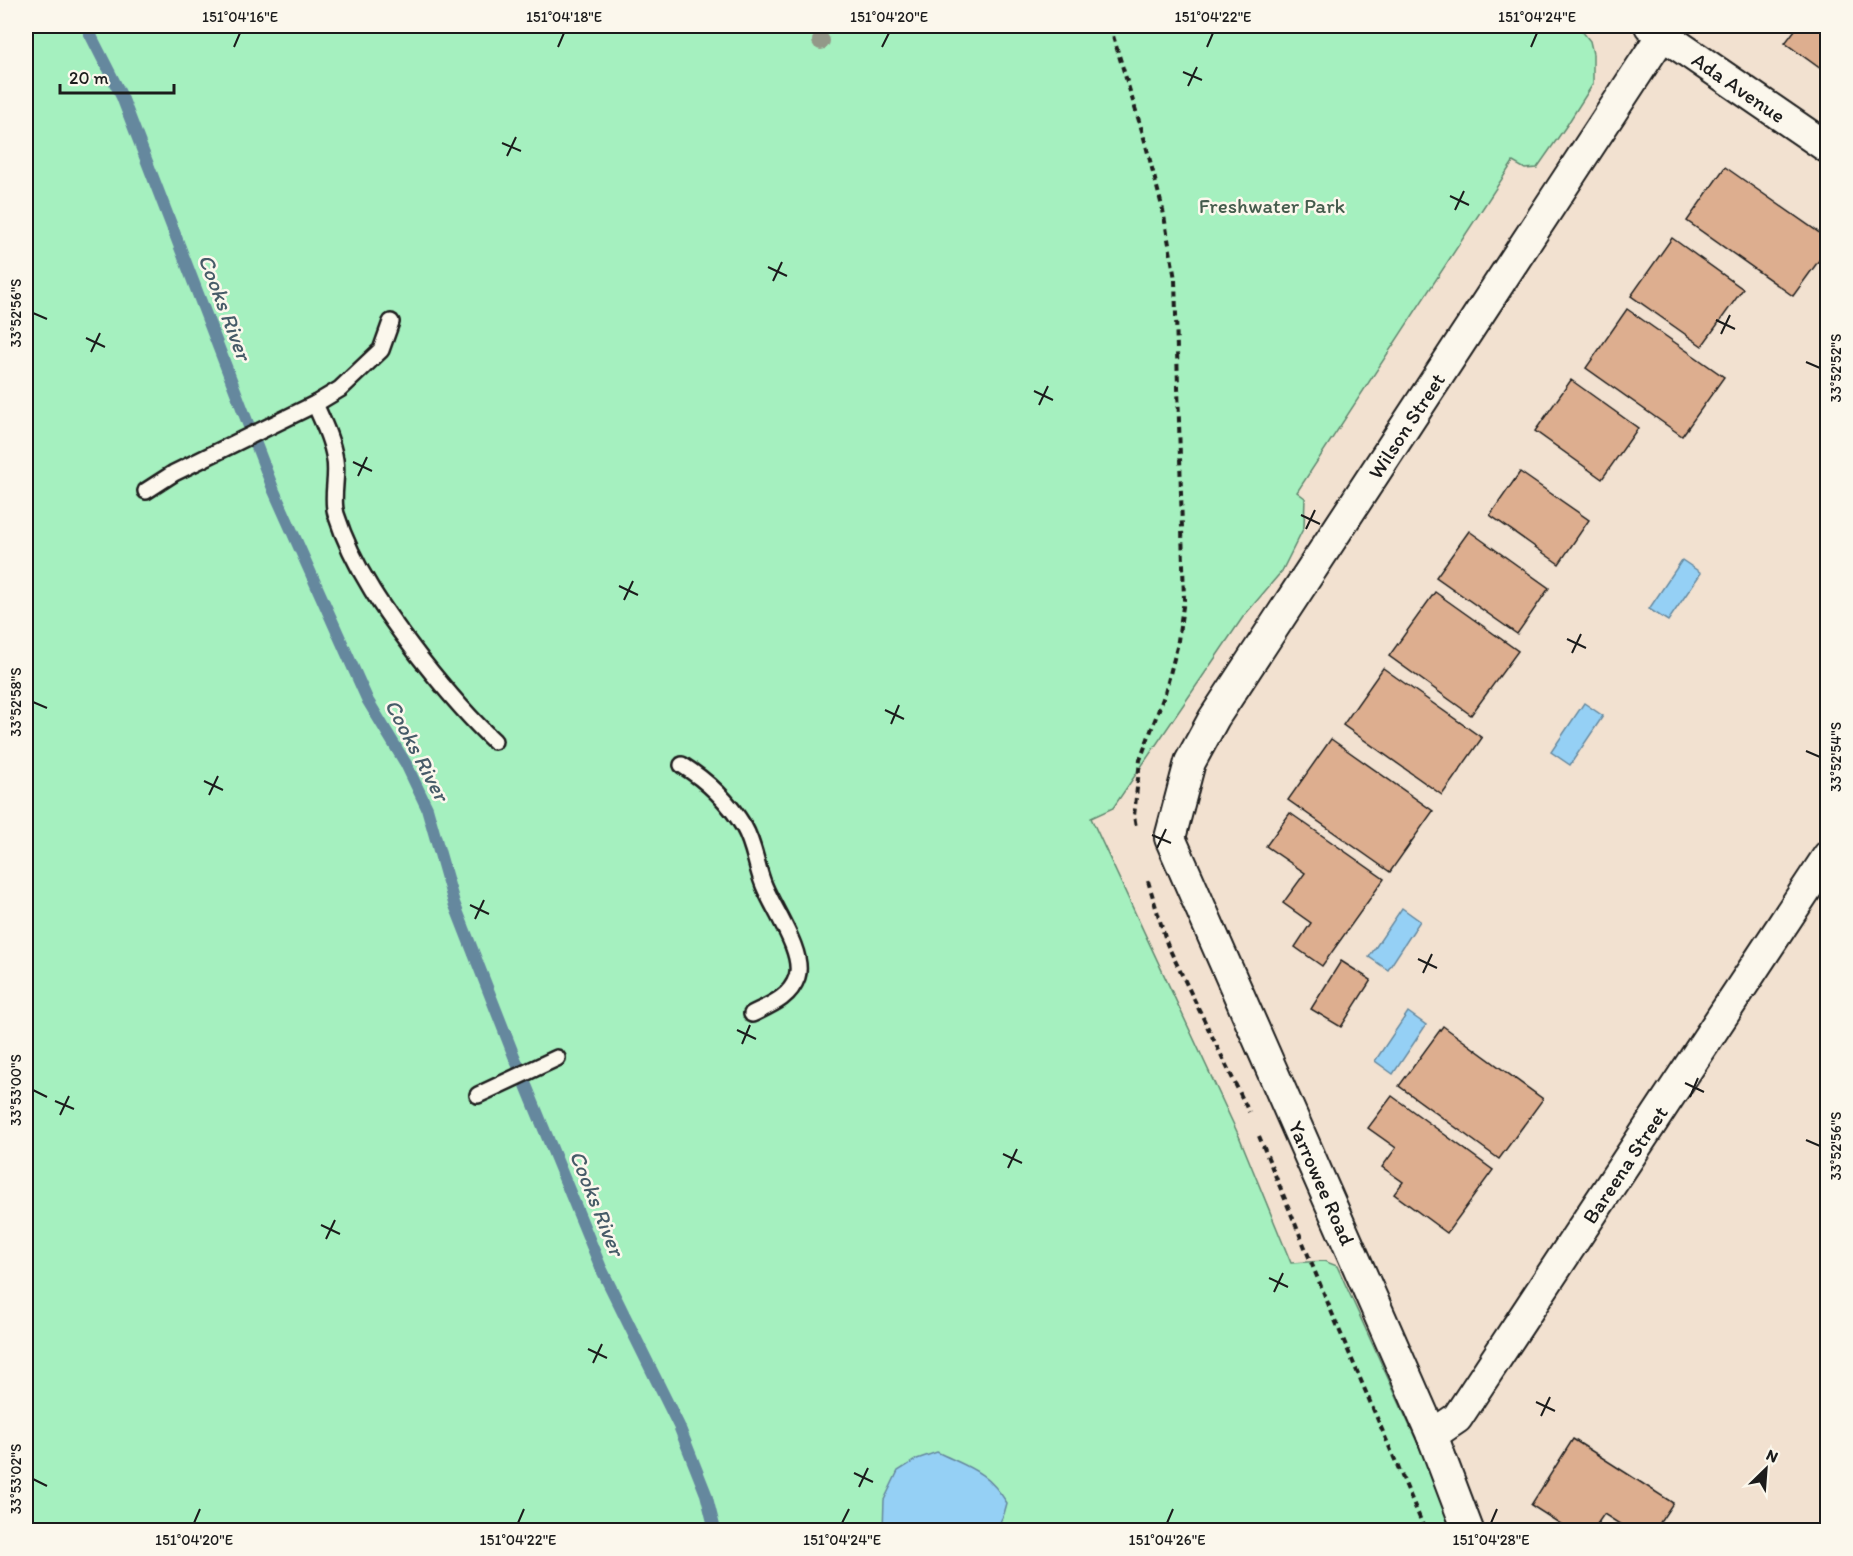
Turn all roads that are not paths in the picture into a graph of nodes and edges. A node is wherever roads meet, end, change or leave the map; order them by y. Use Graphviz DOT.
graph roads {
  1 [pos="1660,28"];
  2 [pos="1827,148"];
  3 [pos="391,322"];
  4 [pos="315,404"];
  5 [pos="146,491"];
  6 [pos="494,741"];
  7 [pos="682,765"];
  8 [pos="1170,838"];
  9 [pos="1827,856"];
  10 [pos="752,1014"];
  11 [pos="557,1058"];
  12 [pos="478,1095"];
  13 [pos="1432,1435"];
  14 [pos="1468,1530"];
  1 -- 2 [label="street, Ada Avenue"];
  1 -- 8 [label="street, Wilson Street"];
  3 -- 4 [label="lane"];
  4 -- 5 [label="lane"];
  4 -- 6 [label="lane"];
  7 -- 10 [label="lane"];
  8 -- 13 [label="street, Yarrowee Road"];
  9 -- 13 [label="street, Bareena Street"];
  11 -- 12 [label="lane"];
  13 -- 14 [label="street, Yarrowee Road"];
}
